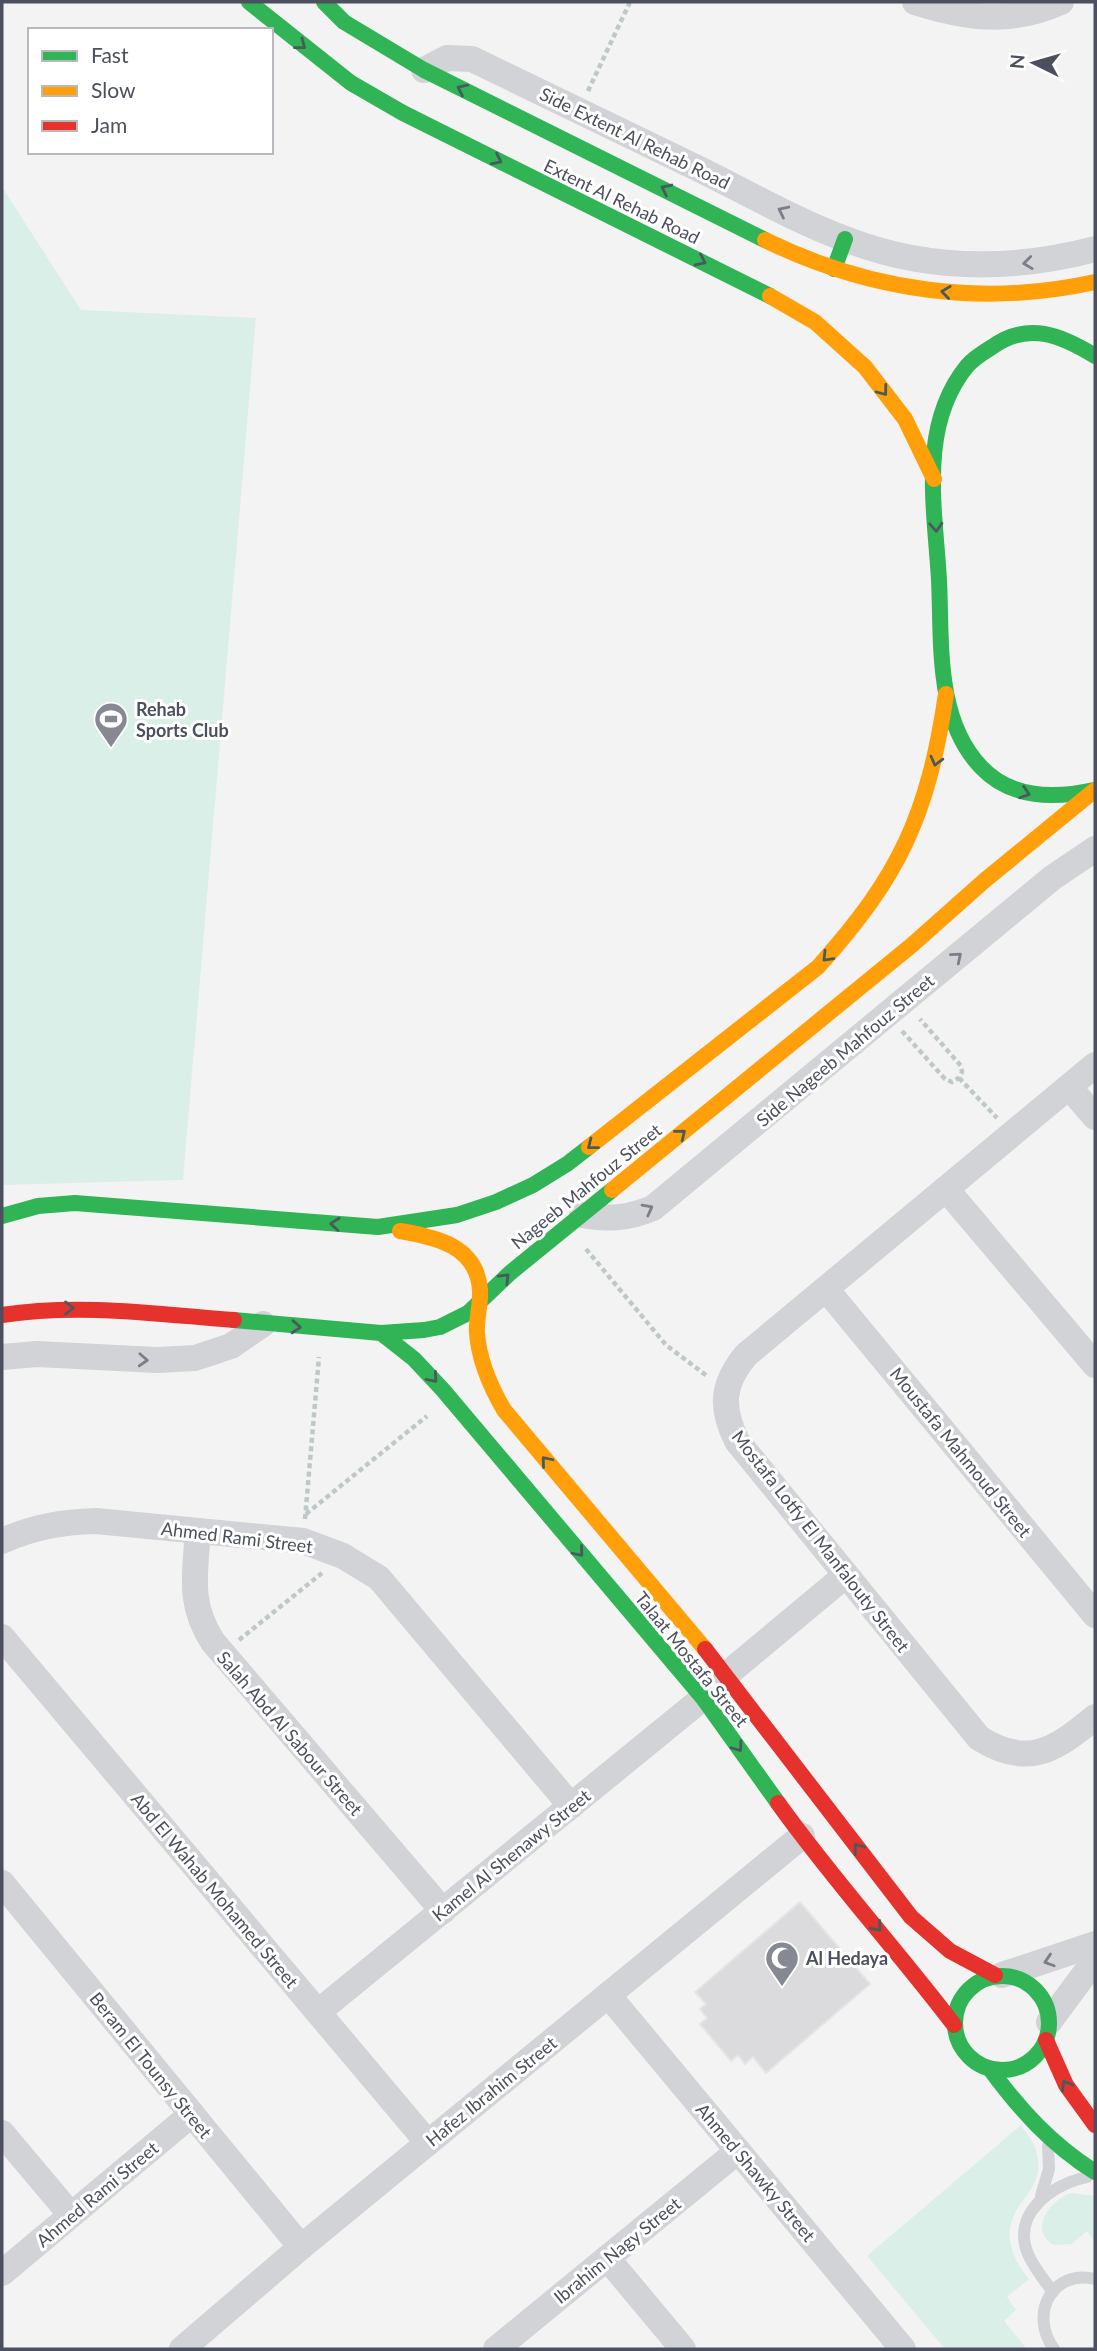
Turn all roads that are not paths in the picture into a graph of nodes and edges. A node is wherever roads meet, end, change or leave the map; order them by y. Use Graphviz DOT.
graph roads {
  1 [pos="249,2"];
  2 [pos="324,2"];
  3 [pos="915,2"];
  4 [pos="1061,2"];
  5 [pos="424,70"];
  6 [pos="845,239"];
  7 [pos="1095,249"];
  8 [pos="834,269"];
  9 [pos="1095,282"];
  10 [pos="1015,314"];
  11 [pos="1095,356"];
  12 [pos="934,479"];
  13 [pos="946,694"];
  14 [pos="1095,790"];
  15 [pos="1095,849"];
  16 [pos="1095,1065"];
  17 [pos="1069,1087"];
  18 [pos="1095,1117"];
  19 [pos="946,1189"];
  20 [pos="2,1216"];
  21 [pos="575,1221"];
  22 [pos="378,1227"];
  23 [pos="826,1289"];
  24 [pos="14,1301"];
  25 [pos="478,1307"];
  26 [pos="35,1310"];
  27 [pos="2,1315"];
  28 [pos="263,1324"];
  29 [pos="382,1334"];
  30 [pos="2,1357"];
  31 [pos="1095,1365"];
  32 [pos="198,1531"];
  33 [pos="2,1541"];
  34 [pos="846,1575"];
  35 [pos="1095,1615"];
  36 [pos="2,1637"];
  37 [pos="726,1675"];
  38 [pos="703,1698"];
  39 [pos="1095,1717"];
  40 [pos="571,1807"];
  41 [pos="802,1836"];
  42 [pos="2,1883"];
  43 [pos="443,1911"];
  44 [pos="1095,1944"];
  45 [pos="1095,1960"];
  46 [pos="998,1975"];
  47 [pos="608,1995"];
  48 [pos="318,2012"];
  49 [pos="954,2025"];
  50 [pos="1048,2031"];
  51 [pos="990,2069"];
  52 [pos="192,2114"];
  53 [pos="1095,2125"];
  54 [pos="2,2133"];
  55 [pos="1047,2137"];
  56 [pos="428,2143"];
  57 [pos="737,2151"];
  58 [pos="1095,2174"];
  59 [pos="1039,2200"];
  60 [pos="71,2216"];
  61 [pos="301,2247"];
  62 [pos="607,2258"];
  63 [pos="2,2273"];
  64 [pos="1095,2279"];
  65 [pos="1053,2292"];
  66 [pos="182,2349"];
  67 [pos="496,2349"];
  68 [pos="683,2349"];
  69 [pos="903,2349"];
  70 [pos="1054,2349"];
  1 -- 12 [label="street, Extent Al Rehab Road, one-way"];
  2 -- 5 [label="street, Extent Al Rehab Road"];
  3 -- 4 [label="street"];
  6 -- 5 [label="street, Side Extent Al Rehab Road, one-way"];
  8 -- 5 [label="street, Extent Al Rehab Road, one-way"];
  7 -- 6 [label="street, Side Extent Al Rehab Road, one-way"];
  6 -- 8 [label="street"];
  10 -- 8 [label="street, Extent Al Rehab Road, one-way"];
  9 -- 10 [label="street"];
  10 -- 11 [label="street"];
  10 -- 12 [label="street"];
  12 -- 13 [label="street, one-way"];
  13 -- 14 [label="street, one-way"];
  13 -- 22 [label="street, Nageeb Mahfouz Street, one-way"];
  21 -- 14 [label="street, Nageeb Mahfouz Street, one-way"];
  21 -- 15 [label="street, Side Nageeb Mahfouz Street, one-way"];
  16 -- 17 [label="street"];
  17 -- 18 [label="street"];
  17 -- 19 [label="street"];
  19 -- 23 [label="street"];
  19 -- 31 [label="street"];
  22 -- 20 [label="street, Nageeb Mahfouz Street, one-way"];
  25 -- 21 [label="street, Nageeb Mahfouz Street, one-way"];
  22 -- 25 [label="street, Talaat Mostafa Street"];
  23 -- 34 [label="street, Mostafa Lotfy El Manfalouty Street"];
  23 -- 35 [label="street, Moustafa Mahmoud Street"];
  24 -- 26 [label="street"];
  25 -- 29 [label="street, Nageeb Mahfouz Street"];
  37 -- 25 [label="street, Talaat Mostafa Street, one-way"];
  26 -- 27 [label="street, Nageeb Mahfouz Street"];
  26 -- 28 [label="street, Nageeb Mahfouz Street, one-way"];
  28 -- 29 [label="street, Nageeb Mahfouz Street, one-way"];
  30 -- 28 [label="street, one-way"];
  29 -- 38 [label="street, Talaat Mostafa Street, one-way"];
  32 -- 33 [label="street, Ahmed Rami Street"];
  32 -- 40 [label="street, Ahmed Rami Street"];
  32 -- 43 [label="street, Salah Abd Al Sabour Street"];
  34 -- 37 [label="street"];
  34 -- 39 [label="street, Mostafa Lotfy El Manfalouty Street"];
  36 -- 48 [label="street, Abd El Wahab Mohamed Street"];
  46 -- 37 [label="street, Talaat Mostafa Street, one-way"];
  38 -- 40 [label="street, Kamel Al Shenawy Street"];
  38 -- 41 [label="street, Talaat Mostafa Street, one-way"];
  40 -- 43 [label="street, Kamel Al Shenawy Street"];
  41 -- 47 [label="street, Hafez Ibrahim Street"];
  41 -- 49 [label="street, Talaat Mostafa Street, one-way"];
  42 -- 52 [label="street, Beram El Tounsy Street"];
  43 -- 48 [label="street, Kamel Al Shenawy Street"];
  44 -- 46 [label="street, one-way"];
  45 -- 50 [label="street"];
  46 -- 49 [label="street"];
  46 -- 50 [label="street"];
  47 -- 56 [label="street, Hafez Ibrahim Street"];
  47 -- 57 [label="street, Ahmed Shawky Street"];
  48 -- 56 [label="street, Abd El Wahab Mohamed Street"];
  49 -- 51 [label="street"];
  50 -- 51 [label="street"];
  53 -- 50 [label="street, one-way"];
  51 -- 55 [label="street"];
  52 -- 60 [label="street, Ahmed Rami Street"];
  52 -- 61 [label="street, Beram El Tounsy Street"];
  54 -- 60 [label="street"];
  55 -- 58 [label="street"];
  55 -- 59 [label="lane"];
  56 -- 61 [label="street, Hafez Ibrahim Street"];
  57 -- 62 [label="street, Ibrahim Nagy Street"];
  57 -- 69 [label="street, Ahmed Shawky Street"];
  58 -- 59 [label="lane"];
  59 -- 65 [label="lane"];
  60 -- 63 [label="street, Ahmed Rami Street"];
  61 -- 66 [label="street, Hafez Ibrahim Street"];
  62 -- 67 [label="street, Ibrahim Nagy Street"];
  62 -- 68 [label="street"];
  64 -- 65 [label="lane"];
  65 -- 70 [label="lane"];
}
